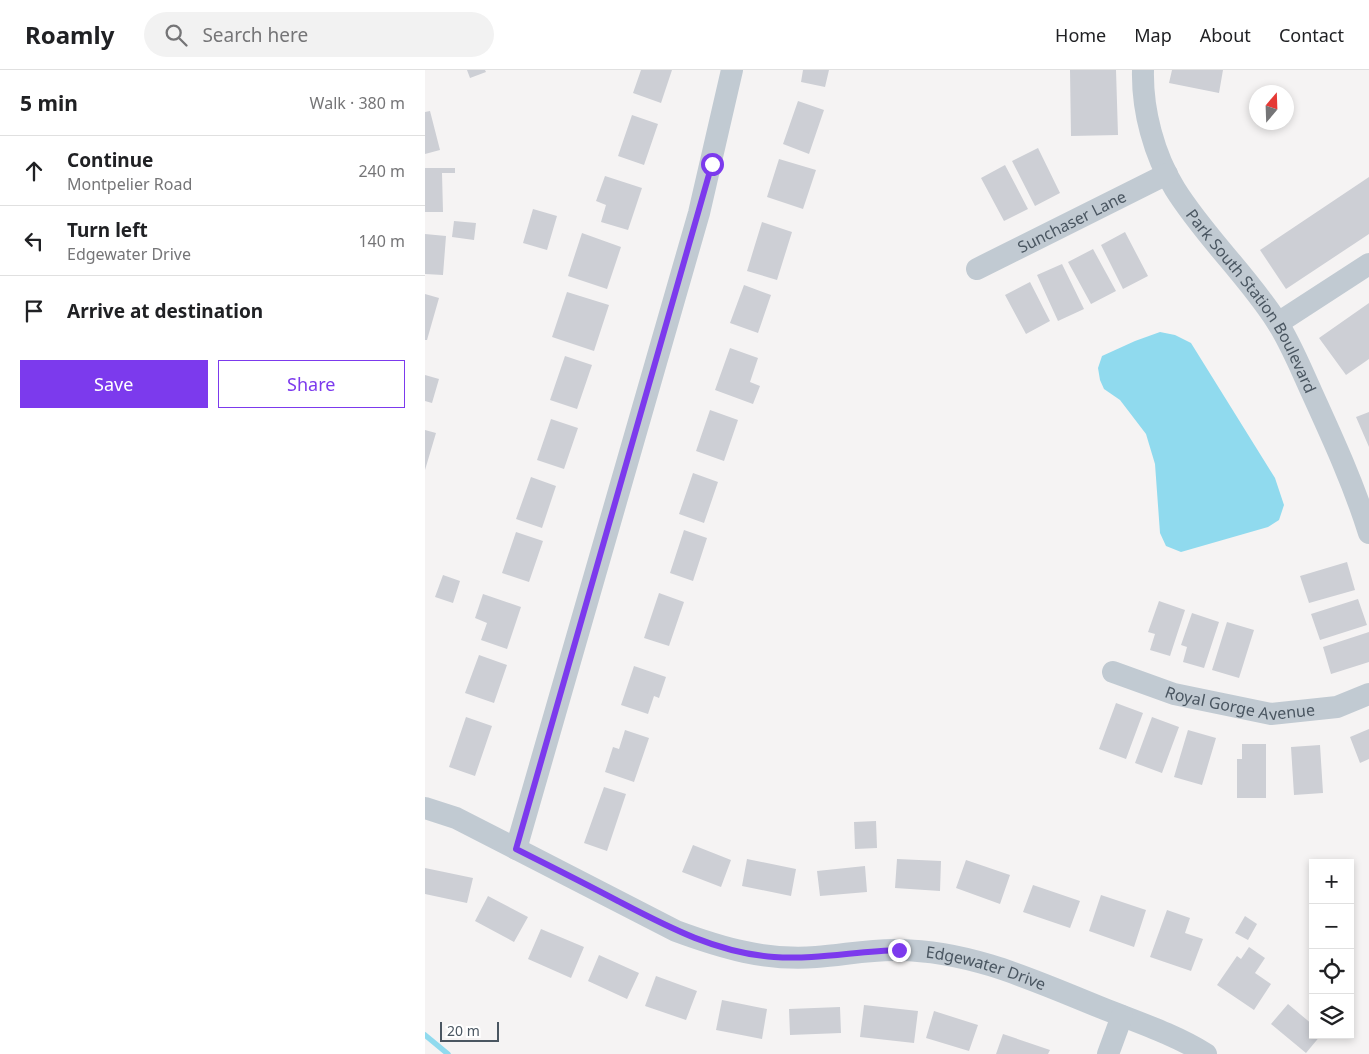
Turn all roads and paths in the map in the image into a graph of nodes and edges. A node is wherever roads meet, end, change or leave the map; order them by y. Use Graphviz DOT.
graph roads {
  1 [pos="732,70"];
  2 [pos="1143,70"];
  3 [pos="1167,174"];
  4 [pos="1369,264"];
  5 [pos="977,269"];
  6 [pos="1277,322"];
  7 [pos="1363,490"];
  8 [pos="1369,533"];
  9 [pos="1113,672"];
  10 [pos="1369,694"];
  11 [pos="425,808"];
  12 [pos="516,849"];
  13 [pos="1122,1016"];
  14 [pos="1107,1054"];
  15 [pos="1206,1054"];
  1 -- 12 [label="street"];
  2 -- 3 [label="street, Park South Station Boulevard"];
  3 -- 5 [label="street, Sunchaser Lane"];
  3 -- 6 [label="street, Park South Station Boulevard"];
  4 -- 6 [label="street"];
  6 -- 7 [label="street, Park South Station Boulevard"];
  7 -- 8 [label="street, Park South Station Boulevard"];
  9 -- 10 [label="street, Royal Gorge Avenue"];
  11 -- 12 [label="street, Edgewater Drive"];
  12 -- 13 [label="street, Edgewater Drive"];
  13 -- 14 [label="street"];
  13 -- 15 [label="street, Edgewater Drive"];
}
